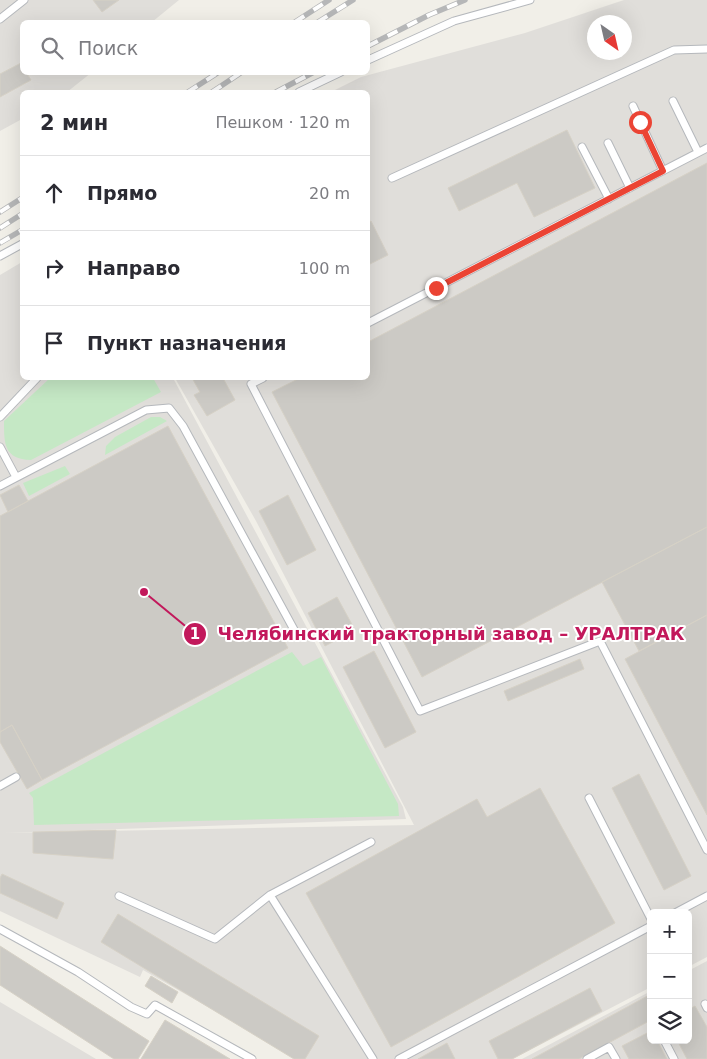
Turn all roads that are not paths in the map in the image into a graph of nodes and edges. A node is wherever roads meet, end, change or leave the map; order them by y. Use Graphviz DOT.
graph roads {
  1 [pos="24,0"];
  2 [pos="530,0"];
  3 [pos="0,19"];
  4 [pos="707,49"];
  5 [pos="370,59"];
  6 [pos="335,75"];
  7 [pos="303,90"];
  8 [pos="673,101"];
  9 [pos="633,106"];
  10 [pos="608,143"];
  11 [pos="582,147"];
  12 [pos="707,148"];
  13 [pos="698,152"];
  14 [pos="663,171"];
  15 [pos="392,178"];
  16 [pos="630,188"];
  17 [pos="609,198"];
  18 [pos="20,245"];
  19 [pos="0,256"];
  20 [pos="370,322"];
  21 [pos="35,380"];
  22 [pos="259,380"];
  23 [pos="0,417"];
  24 [pos="0,447"];
  25 [pos="16,477"];
  26 [pos="0,486"];
  27 [pos="298,637"];
  28 [pos="16,777"];
  29 [pos="0,786"];
  30 [pos="589,798"];
  31 [pos="371,842"];
  32 [pos="707,850"];
  33 [pos="270,894"];
  34 [pos="119,896"];
  35 [pos="707,896"];
  36 [pos="683,909"];
  37 [pos="647,910"];
  38 [pos="647,928"];
  39 [pos="0,929"];
  40 [pos="666,1044"];
  41 [pos="252,1059"];
  42 [pos="373,1059"];
  43 [pos="399,1059"];
  44 [pos="587,1059"];
  45 [pos="616,1059"];
  46 [pos="674,1059"];
  1 -- 3 [label="lane"];
  2 -- 5 [label="lane"];
  4 -- 15 [label="lane"];
  6 -- 7 [label="lane"];
  8 -- 13 [label="lane"];
  9 -- 14 [label="lane"];
  10 -- 16 [label="lane"];
  11 -- 17 [label="lane"];
  12 -- 13 [label="lane"];
  13 -- 14 [label="lane"];
  14 -- 16 [label="lane"];
  16 -- 17 [label="lane"];
  17 -- 20 [label="lane"];
  18 -- 19 [label="lane"];
  21 -- 23 [label="lane"];
  22 -- 32 [label="lane"];
  24 -- 25 [label="lane"];
  25 -- 26 [label="lane"];
  25 -- 27 [label="lane"];
  28 -- 29 [label="lane"];
  30 -- 37 [label="lane"];
  31 -- 33 [label="lane"];
  33 -- 34 [label="lane"];
  33 -- 42 [label="lane"];
  35 -- 36 [label="lane"];
  38 -- 43 [label="lane"];
  39 -- 41 [label="lane"];
  40 -- 46 [label="lane"];
  44 -- 45 [label="lane"];
}
